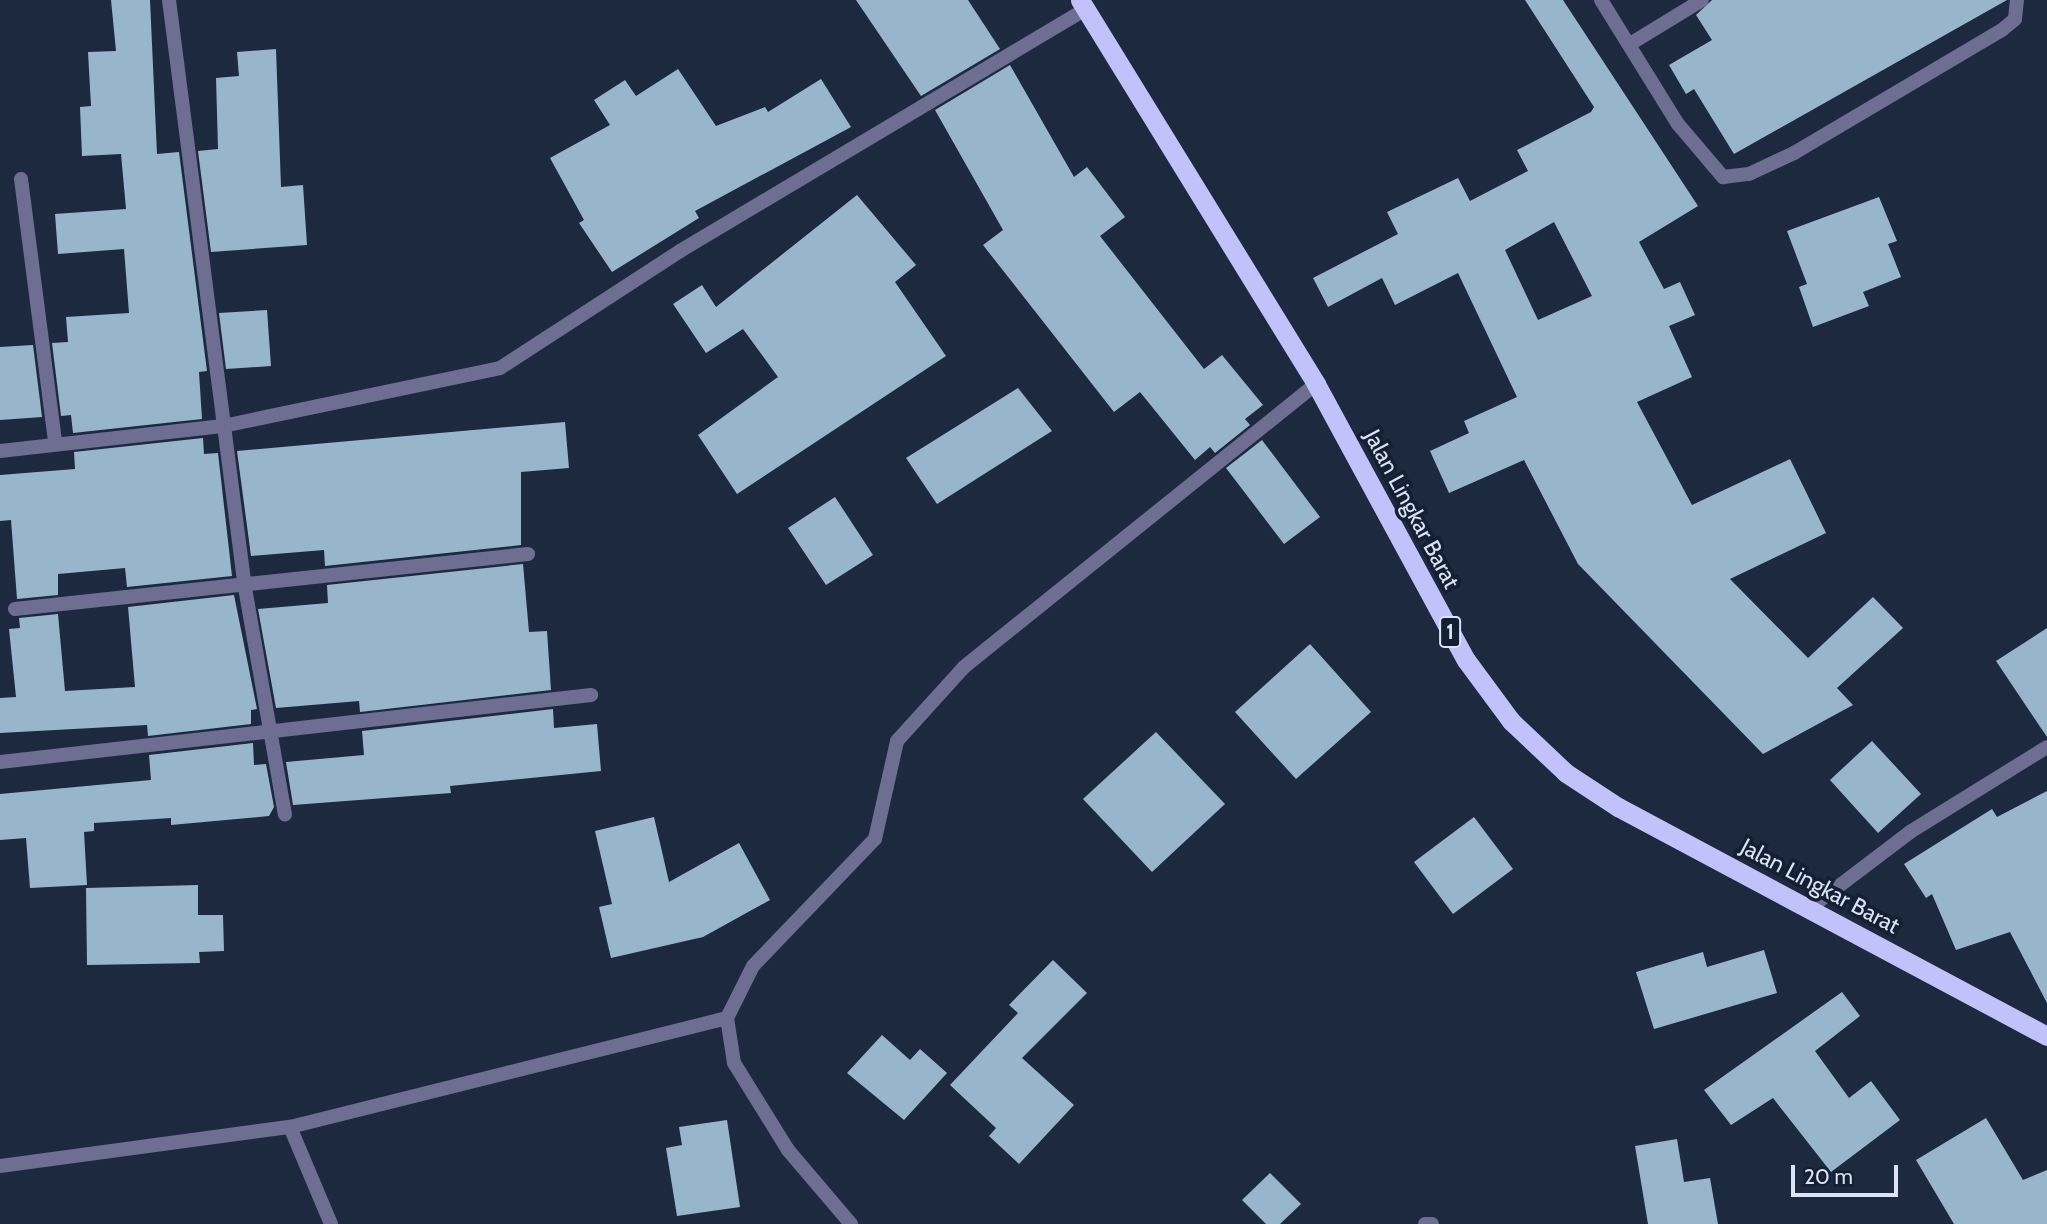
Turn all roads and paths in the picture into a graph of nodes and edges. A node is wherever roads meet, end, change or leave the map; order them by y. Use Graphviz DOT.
graph roads {
  1 [pos="169,0"];
  2 [pos="1601,0"];
  3 [pos="1702,0"];
  4 [pos="2017,0"];
  5 [pos="1083,5"];
  6 [pos="1630,44"];
  7 [pos="21,179"];
  8 [pos="1316,384"];
  9 [pos="223,426"];
  10 [pos="55,442"];
  11 [pos="0,452"];
  12 [pos="528,554"];
  13 [pos="245,588"];
  14 [pos="15,609"];
  15 [pos="591,695"];
  16 [pos="267,737"];
  17 [pos="2047,747"];
  18 [pos="0,762"];
  19 [pos="285,814"];
  20 [pos="1811,908"];
  21 [pos="727,1018"];
  22 [pos="2047,1036"];
  23 [pos="290,1128"];
  24 [pos="0,1166"];
  25 [pos="331,1224"];
  26 [pos="851,1224"];
  27 [pos="1425,1224"];
  28 [pos="1432,1224"];
  1 -- 9 [label="street"];
  2 -- 6 [label="street"];
  3 -- 6 [label="street"];
  4 -- 6 [label="street"];
  5 -- 8 [label="highway, Jalan Lingkar Barat / 1"];
  5 -- 9 [label="street"];
  7 -- 10 [label="street"];
  8 -- 20 [label="highway, Jalan Lingkar Barat / 1"];
  8 -- 21 [label="street"];
  9 -- 10 [label="street"];
  9 -- 13 [label="street"];
  10 -- 11 [label="street"];
  12 -- 13 [label="street"];
  13 -- 14 [label="street"];
  13 -- 16 [label="street"];
  15 -- 16 [label="street"];
  16 -- 18 [label="street"];
  16 -- 19 [label="street"];
  17 -- 20 [label="street"];
  20 -- 22 [label="highway, Jalan Lingkar Barat / 1"];
  21 -- 23 [label="street"];
  21 -- 26 [label="street"];
  23 -- 24 [label="street"];
  23 -- 25 [label="street"];
  27 -- 28 [label="street"];
}
